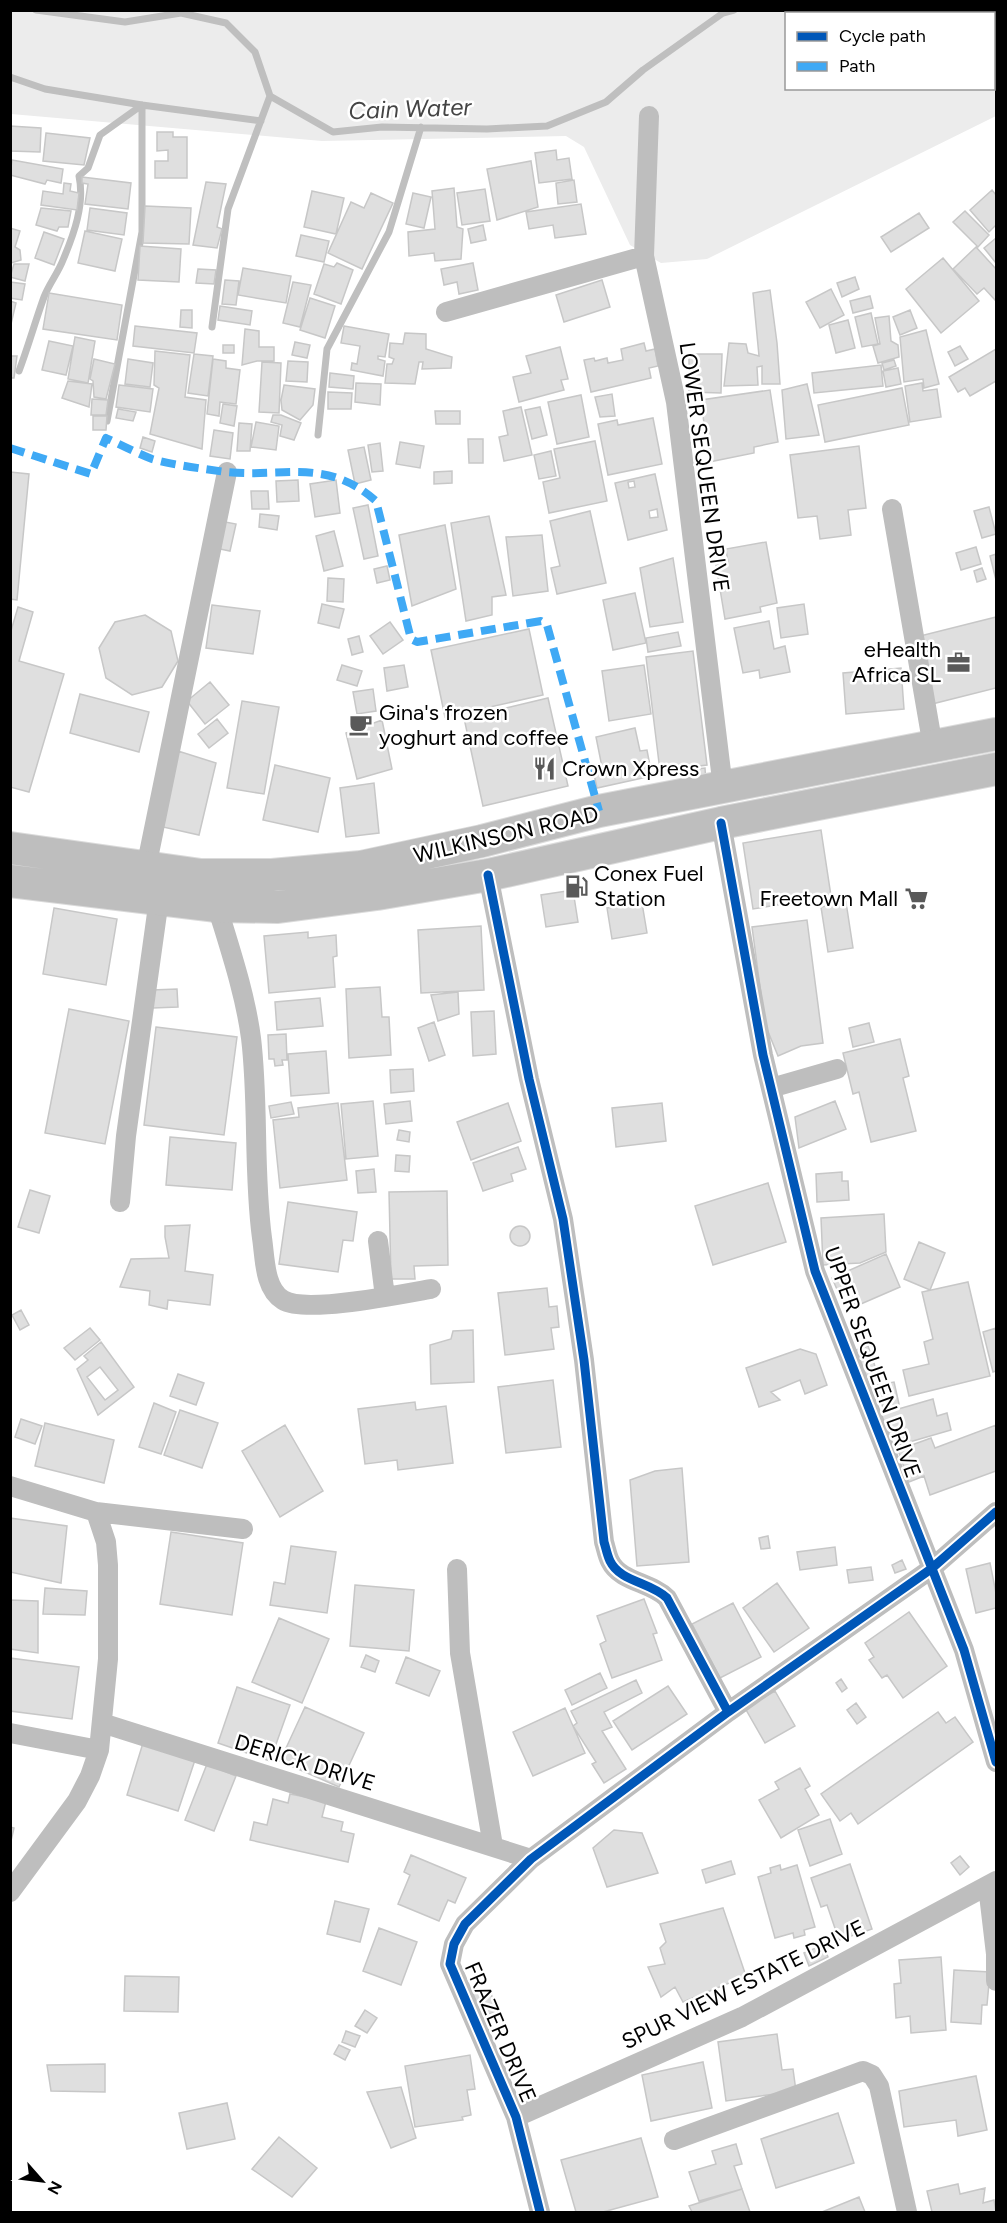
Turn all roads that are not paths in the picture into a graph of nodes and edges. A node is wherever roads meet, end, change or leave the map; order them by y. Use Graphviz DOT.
graph roads {
  1 [pos="649,116"];
  2 [pos="644,256"];
  3 [pos="446,312"];
  4 [pos="227,472"];
  5 [pos="892,509"];
  6 [pos="996,734"];
  7 [pos="933,747"];
  8 [pos="897,754"];
  9 [pos="996,769"];
  10 [pos="904,787"];
  11 [pos="723,788"];
  12 [pos="582,815"];
  13 [pos="720,823"];
  14 [pos="10,848"];
  15 [pos="591,852"];
  16 [pos="146,868"];
  17 [pos="488,875"];
  18 [pos="10,880"];
  19 [pos="159,899"];
  20 [pos="217,906"];
  21 [pos="837,1069"];
  22 [pos="771,1088"];
  23 [pos="120,1202"];
  24 [pos="378,1241"];
  25 [pos="431,1289"];
  26 [pos="385,1297"];
  27 [pos="10,1486"];
  28 [pos="96,1512"];
  29 [pos="996,1512"];
  30 [pos="243,1528"];
  31 [pos="457,1569"];
  32 [pos="931,1569"];
  33 [pos="728,1712"];
  34 [pos="102,1723"];
  35 [pos="10,1733"];
  36 [pos="99,1750"];
  37 [pos="996,1762"];
  38 [pos="493,1846"];
  39 [pos="531,1859"];
  40 [pos="992,1884"];
  41 [pos="10,1892"];
  42 [pos="996,1982"];
  43 [pos="516,2117"];
  44 [pos="674,2140"];
  45 [pos="540,2212"];
  46 [pos="907,2212"];
  1 -- 2 [label="street, LOWER SEQUEEN DRIVE"];
  2 -- 3 [label="street"];
  2 -- 11 [label="street, LOWER SEQUEEN DRIVE"];
  4 -- 16 [label="street"];
  5 -- 7 [label="street"];
  6 -- 7 [label="main road, WILKINSON ROAD"];
  7 -- 8 [label="main road, WILKINSON ROAD"];
  8 -- 10 [label="main road"];
  8 -- 11 [label="main road, WILKINSON ROAD"];
  9 -- 10 [label="main road, WILKINSON ROAD"];
  10 -- 13 [label="main road, WILKINSON ROAD"];
  11 -- 12 [label="main road, WILKINSON ROAD"];
  12 -- 15 [label="main road"];
  12 -- 16 [label="main road, WILKINSON ROAD"];
  13 -- 15 [label="main road, WILKINSON ROAD"];
  13 -- 22 [label="street, UPPER SEQUEEN DRIVE"];
  14 -- 16 [label="main road, WILKINSON ROAD"];
  15 -- 17 [label="main road, WILKINSON ROAD"];
  17 -- 20 [label="main road, WILKINSON ROAD"];
  17 -- 33 [label="street"];
  18 -- 19 [label="main road, WILKINSON ROAD"];
  19 -- 20 [label="main road, WILKINSON ROAD"];
  19 -- 23 [label="street"];
  20 -- 26 [label="street"];
  21 -- 22 [label="street"];
  22 -- 32 [label="street, UPPER SEQUEEN DRIVE"];
  24 -- 26 [label="street"];
  25 -- 26 [label="street"];
  27 -- 28 [label="street"];
  28 -- 30 [label="street"];
  28 -- 34 [label="street"];
  29 -- 32 [label="street, FRAZER DRIVE"];
  31 -- 38 [label="street"];
  32 -- 33 [label="street, FRAZER DRIVE"];
  32 -- 37 [label="street, UPPER SEQUEEN DRIVE"];
  33 -- 39 [label="street, FRAZER DRIVE"];
  34 -- 36 [label="street"];
  34 -- 38 [label="street, DERICK DRIVE"];
  35 -- 36 [label="street"];
  36 -- 41 [label="street"];
  38 -- 39 [label="street, DERICK DRIVE"];
  39 -- 43 [label="street, FRAZER DRIVE"];
  40 -- 42 [label="street, SPUR VIEW ESTATE DRIVE"];
  40 -- 43 [label="street, SPUR VIEW ESTATE DRIVE"];
  43 -- 45 [label="street, FRAZER DRIVE"];
  44 -- 46 [label="street"];
}
